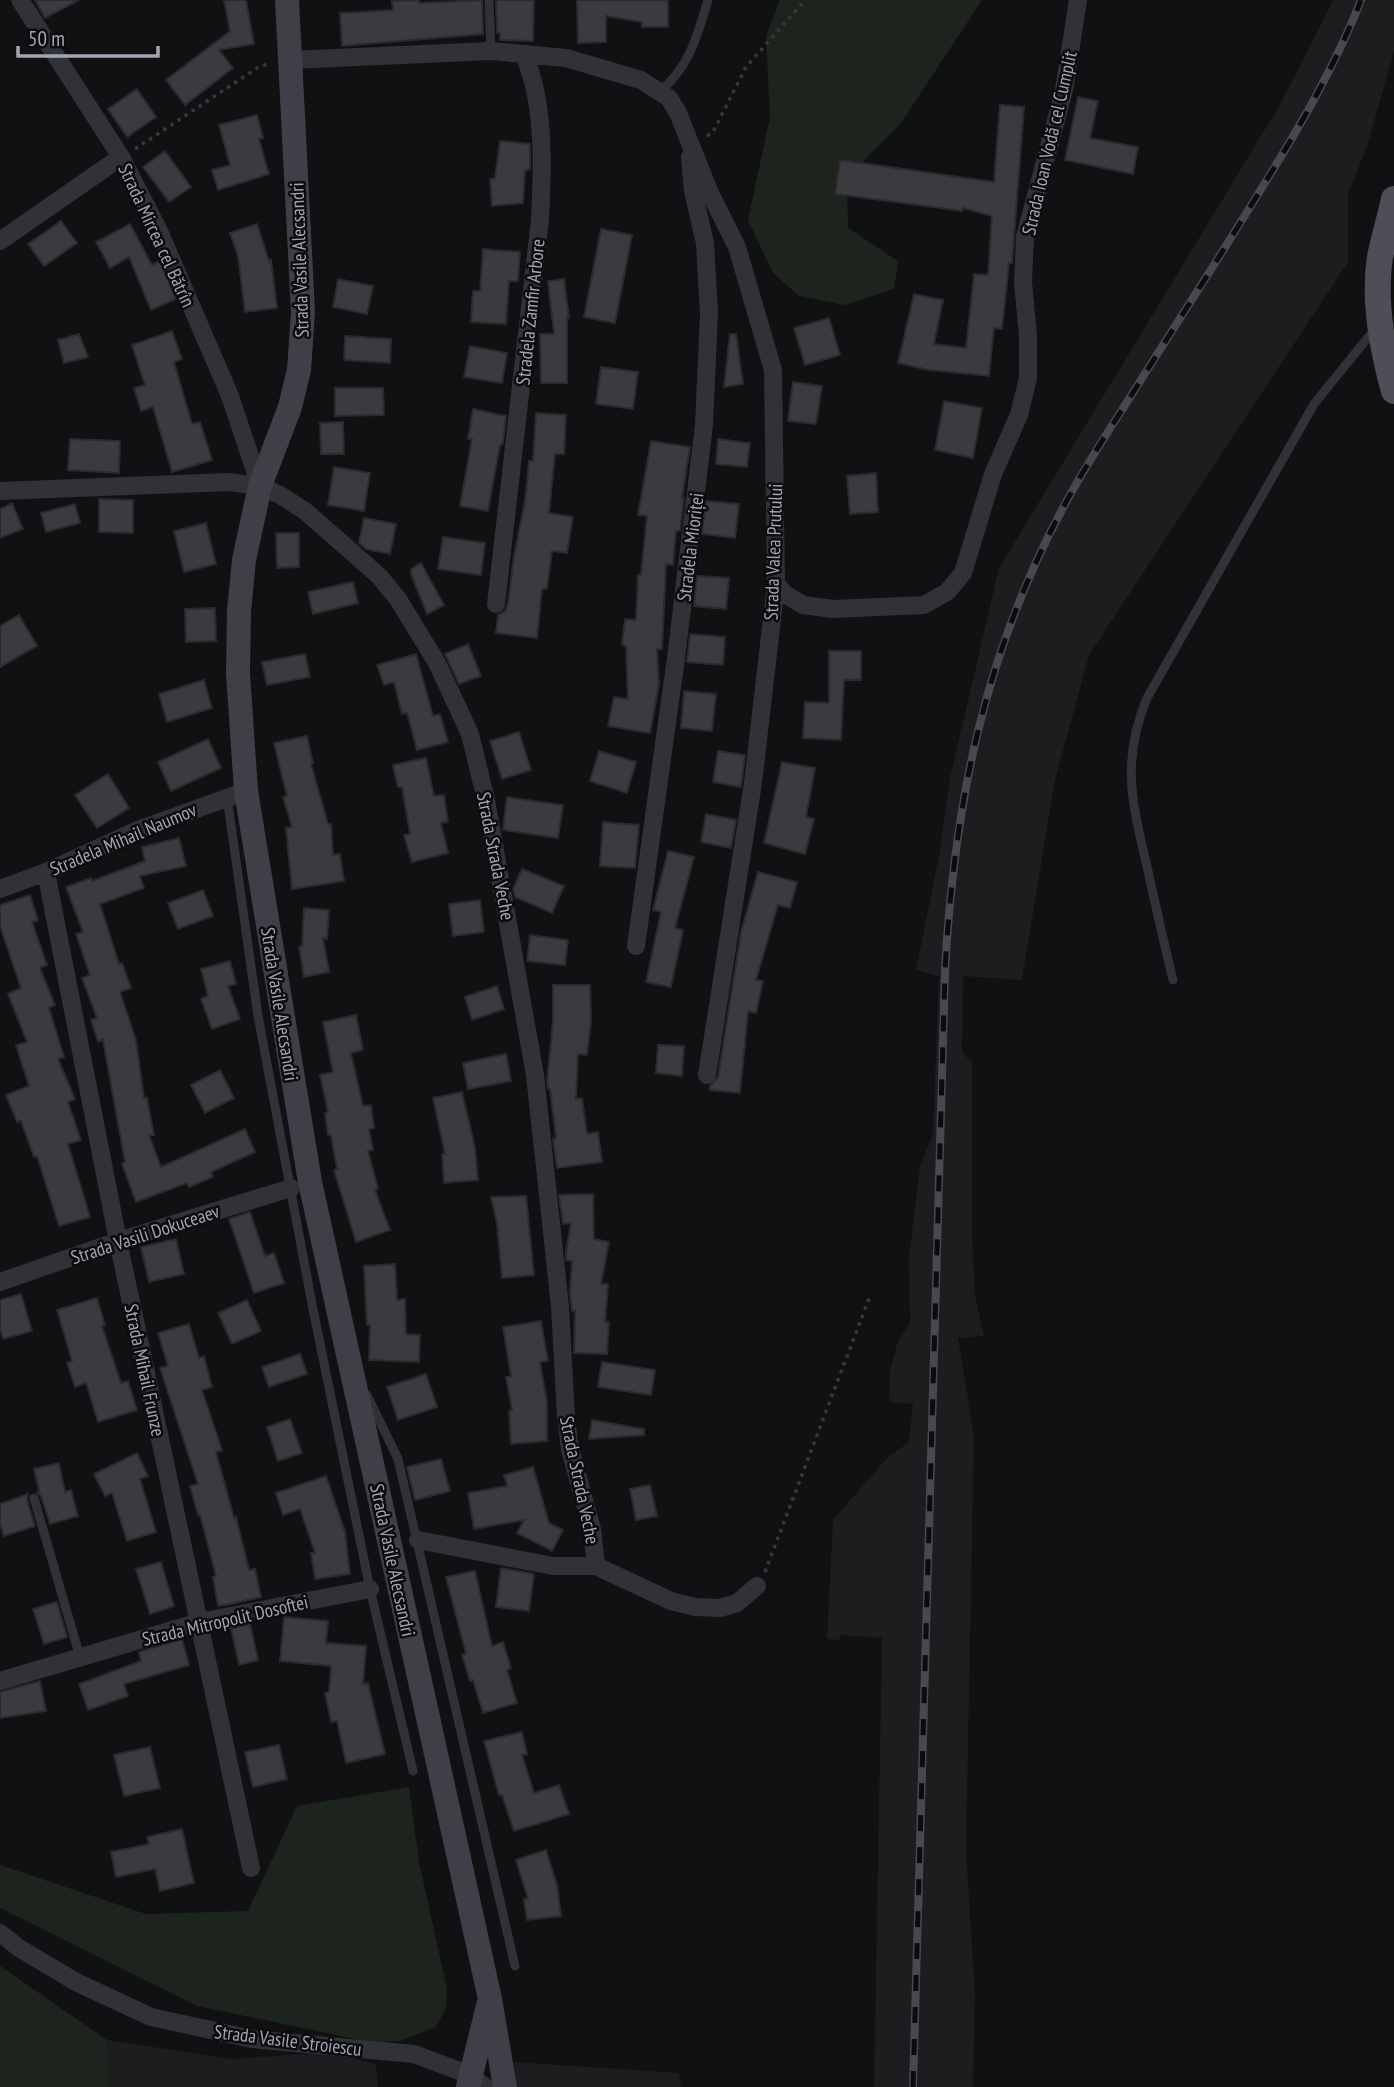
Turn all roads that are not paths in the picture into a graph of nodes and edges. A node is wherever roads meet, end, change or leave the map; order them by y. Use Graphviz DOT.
graph roads {
  1 [pos="20,0"];
  2 [pos="287,0"];
  3 [pos="489,0"];
  4 [pos="708,0"];
  5 [pos="1078,0"];
  6 [pos="491,51"];
  7 [pos="524,54"];
  8 [pos="290,60"];
  9 [pos="660,91"];
  10 [pos="690,147"];
  11 [pos="121,158"];
  12 [pos="1394,199"];
  13 [pos="0,242"];
  14 [pos="1380,323"];
  15 [pos="1394,391"];
  16 [pos="260,486"];
  17 [pos="0,491"];
  18 [pos="776,584"];
  19 [pos="496,604"];
  20 [pos="237,794"];
  21 [pos="46,872"];
  22 [pos="0,889"];
  23 [pos="636,946"];
  24 [pos="1173,980"];
  25 [pos="707,1074"];
  26 [pos="291,1188"];
  27 [pos="118,1241"];
  28 [pos="0,1282"];
  29 [pos="348,1355"];
  30 [pos="34,1498"];
  31 [pos="418,1540"];
  32 [pos="596,1566"];
  33 [pos="757,1586"];
  34 [pos="370,1589"];
  35 [pos="200,1622"];
  36 [pos="80,1657"];
  37 [pos="0,1681"];
  38 [pos="413,1771"];
  39 [pos="251,1868"];
  40 [pos="0,1933"];
  41 [pos="515,1966"];
  42 [pos="490,1999"];
  43 [pos="474,2083"];
  44 [pos="505,2087"];
  1 -- 11 [label="street, Strada Mircea cel Bătrîn"];
  2 -- 8 [label="main road, Strada Vasile Alecsandri"];
  3 -- 6 [label="lane"];
  4 -- 9 [label="lane"];
  5 -- 18 [label="street, Strada Ioan Vodă cel Cumplit"];
  6 -- 7 [label="street"];
  6 -- 8 [label="street"];
  7 -- 9 [label="street, Strada Valea Prutului"];
  7 -- 19 [label="street, Stradela Zamfir Arbore"];
  8 -- 16 [label="main road, Strada Vasile Alecsandri"];
  9 -- 10 [label="street, Strada Valea Prutului"];
  10 -- 18 [label="street, Strada Valea Prutului"];
  10 -- 23 [label="street, Stradela Mioriței"];
  11 -- 13 [label="street"];
  11 -- 16 [label="street, Strada Mircea cel Bătrîn"];
  12 -- 14 [label="main road"];
  14 -- 15 [label="main road"];
  14 -- 24 [label="lane"];
  16 -- 17 [label="street, Strada Strada Veche"];
  16 -- 20 [label="main road, Strada Vasile Alecsandri"];
  16 -- 32 [label="street, Strada Strada Veche"];
  18 -- 25 [label="street, Strada Valea Prutului"];
  20 -- 21 [label="street, Stradela Mihail Naumov"];
  20 -- 26 [label="lane"];
  20 -- 29 [label="main road, Strada Vasile Alecsandri"];
  21 -- 22 [label="street, Stradela Mihail Naumov"];
  21 -- 27 [label="street, Strada Mihail Frunze"];
  26 -- 27 [label="street, Strada Vasili Dokuceaev"];
  26 -- 34 [label="lane"];
  27 -- 28 [label="street, Strada Vasili Dokuceaev"];
  27 -- 35 [label="street, Strada Mihail Frunze"];
  29 -- 31 [label="lane"];
  29 -- 42 [label="main road, Strada Vasile Alecsandri"];
  30 -- 36 [label="lane"];
  31 -- 32 [label="street"];
  31 -- 41 [label="lane"];
  32 -- 33 [label="street"];
  34 -- 35 [label="street, Strada Mitropolit Dosoftei"];
  34 -- 38 [label="lane"];
  35 -- 36 [label="street, Strada Mitropolit Dosoftei"];
  35 -- 39 [label="street, Strada Mihail Frunze"];
  36 -- 37 [label="street, Strada Mitropolit Dosoftei"];
  40 -- 43 [label="street, Strada Vasile Stroiescu"];
  42 -- 43 [label="main road"];
  42 -- 44 [label="main road, Strada Vasile Alecsandri"];
}
